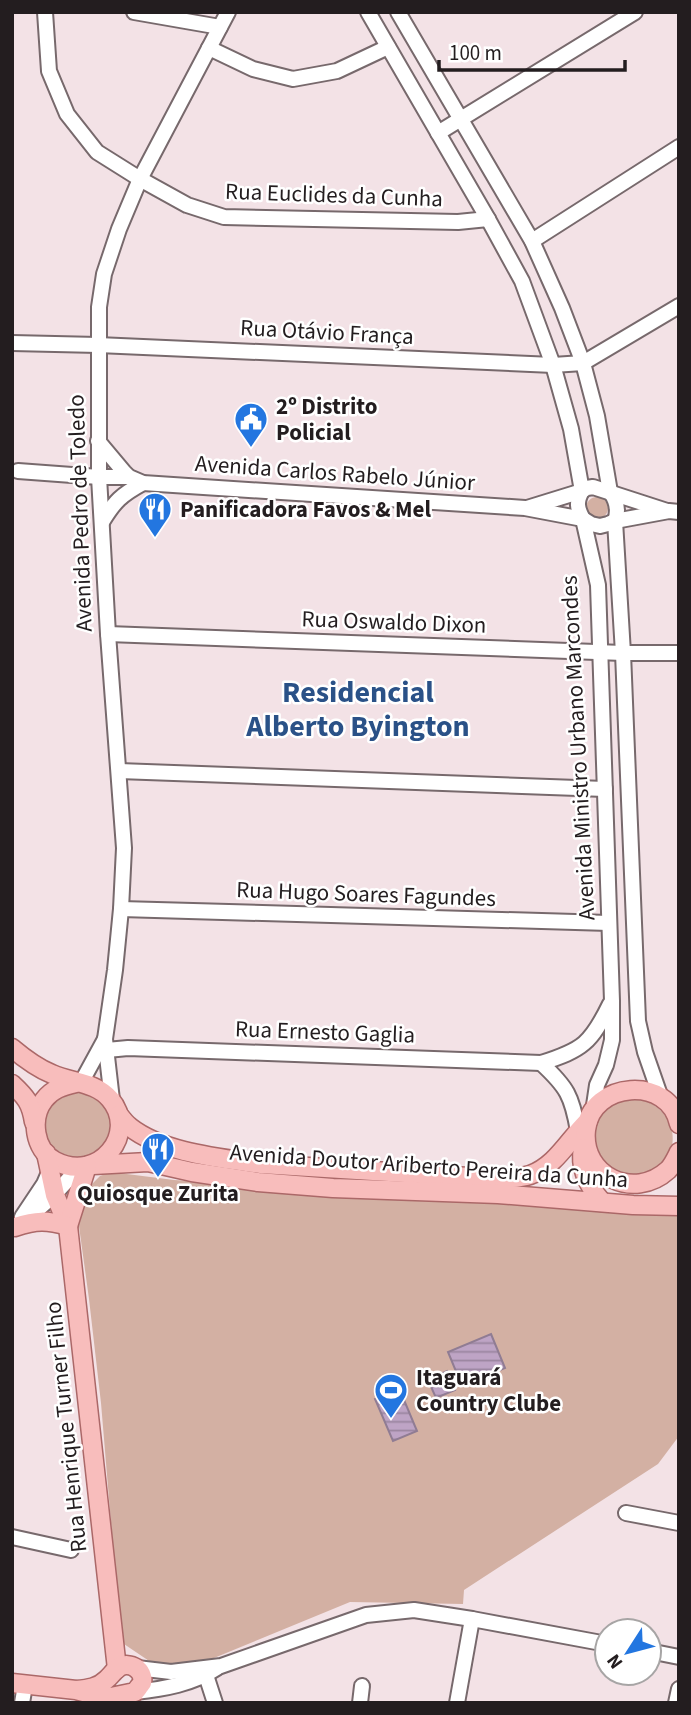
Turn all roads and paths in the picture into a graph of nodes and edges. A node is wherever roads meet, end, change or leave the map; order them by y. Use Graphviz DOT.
graph roads {
  1 [pos="45,12"];
  2 [pos="134,12"];
  3 [pos="228,12"];
  4 [pos="368,12"];
  5 [pos="397,12"];
  6 [pos="635,12"];
  7 [pos="220,27"];
  8 [pos="388,47"];
  9 [pos="209,48"];
  10 [pos="461,119"];
  11 [pos="438,133"];
  12 [pos="679,147"];
  13 [pos="139,179"];
  14 [pos="488,219"];
  15 [pos="532,241"];
  16 [pos="679,306"];
  17 [pos="12,343"];
  18 [pos="98,345"];
  19 [pos="583,363"];
  20 [pos="553,365"];
  21 [pos="98,441"];
  22 [pos="18,471"];
  23 [pos="99,482"];
  24 [pos="134,483"];
  25 [pos="582,492"];
  26 [pos="610,492"];
  27 [pos="525,508"];
  28 [pos="674,512"];
  29 [pos="583,519"];
  30 [pos="615,521"];
  31 [pos="102,523"];
  32 [pos="108,634"];
  33 [pos="600,652"];
  34 [pos="623,653"];
  35 [pos="679,653"];
  36 [pos="119,771"];
  37 [pos="605,789"];
  38 [pos="121,909"];
  39 [pos="609,923"];
  40 [pos="612,1001"];
  41 [pos="106,1044"];
  42 [pos="12,1048"];
  43 [pos="541,1063"];
  44 [pos="79,1083"];
  45 [pos="12,1084"];
  46 [pos="669,1103"];
  47 [pos="115,1108"];
  48 [pos="586,1124"];
  49 [pos="679,1124"];
  50 [pos="35,1128"];
  51 [pos="48,1162"];
  52 [pos="675,1162"];
  53 [pos="86,1166"];
  54 [pos="55,1195"];
  55 [pos="602,1202"];
  56 [pos="633,1205"];
  57 [pos="679,1206"];
  58 [pos="68,1226"];
  59 [pos="14,1228"];
  60 [pos="626,1513"];
  61 [pos="679,1523"];
  62 [pos="12,1537"];
  63 [pos="71,1549"];
  64 [pos="472,1619"];
  65 [pos="112,1622"];
  66 [pos="593,1641"];
  67 [pos="136,1667"];
  68 [pos="116,1670"];
  69 [pos="205,1672"];
  70 [pos="362,1686"];
  71 [pos="679,1689"];
  72 [pos="20,1690"];
  73 [pos="76,1690"];
  74 [pos="131,1693"];
  75 [pos="215,1703"];
  76 [pos="359,1703"];
  77 [pos="457,1703"];
  78 [pos="676,1703"];
  1 -- 13 [label="street, Rua Euclides da Cunha"];
  2 -- 7 [label="street"];
  3 -- 7 [label="street, Avenida Pedro de Toledo"];
  4 -- 8 [label="street, Avenida Ministro Urbano Marcondes"];
  5 -- 10 [label="street, Avenida Ministro Urbano Marcondes"];
  6 -- 10 [label="street"];
  7 -- 9 [label="street, Avenida Pedro de Toledo"];
  8 -- 9 [label="street"];
  8 -- 11 [label="street, Avenida Ministro Urbano Marcondes"];
  9 -- 13 [label="street, Avenida Pedro de Toledo"];
  10 -- 11 [label="street"];
  10 -- 15 [label="street, Avenida Ministro Urbano Marcondes"];
  11 -- 14 [label="street, Avenida Ministro Urbano Marcondes"];
  12 -- 15 [label="street"];
  13 -- 14 [label="street, Rua Euclides da Cunha"];
  13 -- 18 [label="street, Avenida Pedro de Toledo"];
  14 -- 20 [label="street, Avenida Ministro Urbano Marcondes"];
  15 -- 19 [label="street, Avenida Ministro Urbano Marcondes"];
  16 -- 19 [label="street"];
  17 -- 18 [label="street, Rua Otávio França"];
  18 -- 20 [label="street, Rua Otávio França"];
  18 -- 21 [label="street, Avenida Pedro de Toledo"];
  19 -- 20 [label="street, Rua Otávio França"];
  19 -- 26 [label="street, Avenida Ministro Urbano Marcondes"];
  20 -- 25 [label="street, Avenida Ministro Urbano Marcondes"];
  21 -- 23 [label="street, Avenida Pedro de Toledo"];
  21 -- 24 [label="street"];
  22 -- 23 [label="street, Avenida Carlos Rabelo Júnior"];
  23 -- 24 [label="street, Avenida Carlos Rabelo Júnior"];
  23 -- 31 [label="street, Avenida Pedro de Toledo"];
  24 -- 27 [label="street, Avenida Carlos Rabelo Júnior"];
  24 -- 31 [label="street"];
  25 -- 26 [label="street, Avenida Carlos Rabelo Júnior"];
  25 -- 27 [label="street, Avenida Carlos Rabelo Júnior"];
  25 -- 29 [label="street, Avenida Ministro Urbano Marcondes"];
  26 -- 28 [label="street, Avenida Carlos Rabelo Júnior"];
  26 -- 30 [label="street, Avenida Ministro Urbano Marcondes"];
  27 -- 29 [label="street, Avenida Carlos Rabelo Júnior"];
  28 -- 30 [label="street, Avenida Carlos Rabelo Júnior"];
  29 -- 30 [label="street, Avenida Carlos Rabelo Júnior"];
  29 -- 33 [label="street, Avenida Ministro Urbano Marcondes"];
  30 -- 34 [label="street, Avenida Ministro Urbano Marcondes"];
  31 -- 32 [label="street, Avenida Pedro de Toledo"];
  32 -- 33 [label="street, Rua Oswaldo Dixon"];
  32 -- 36 [label="street, Avenida Pedro de Toledo"];
  33 -- 34 [label="street, Rua Oswaldo Dixon"];
  33 -- 37 [label="street, Avenida Ministro Urbano Marcondes"];
  34 -- 35 [label="street, Rua Oswaldo Dixon"];
  34 -- 46 [label="street, Avenida Ministro Urbano Marcondes"];
  36 -- 37 [label="street"];
  36 -- 38 [label="street, Avenida Pedro de Toledo"];
  37 -- 39 [label="street, Avenida Ministro Urbano Marcondes"];
  38 -- 39 [label="street, Rua Hugo Soares Fagundes"];
  38 -- 41 [label="street, Avenida Pedro de Toledo"];
  39 -- 40 [label="street, Avenida Ministro Urbano Marcondes"];
  40 -- 43 [label="street"];
  40 -- 48 [label="street, Avenida Ministro Urbano Marcondes"];
  41 -- 43 [label="street, Rua Ernesto Gaglia"];
  41 -- 44 [label="street, Avenida Pedro de Toledo"];
  41 -- 47 [label="street, Avenida Pedro de Toledo"];
  42 -- 44 [label="main road"];
  43 -- 48 [label="street"];
  44 -- 47 [label="main road"];
  44 -- 50 [label="main road"];
  45 -- 50 [label="main road"];
  46 -- 48 [label="main road, Avenida Doutor Ariberto Pereira da Cunha"];
  46 -- 49 [label="main road"];
  47 -- 48 [label="main road, Avenida Doutor Ariberto Pereira da Cunha"];
  47 -- 53 [label="main road"];
  48 -- 52 [label="main road"];
  48 -- 55 [label="main road"];
  50 -- 51 [label="main road"];
  51 -- 53 [label="main road"];
  51 -- 54 [label="main road, Rua Henrique Turner Filho"];
  51 -- 59 [label="street"];
  52 -- 56 [label="main road"];
  53 -- 54 [label="street"];
  53 -- 55 [label="main road, Avenida Doutor Ariberto Pereira da Cunha"];
  53 -- 58 [label="main road, Rua Henrique Turner Filho"];
  54 -- 58 [label="main road, Rua Henrique Turner Filho"];
  54 -- 59 [label="street"];
  55 -- 56 [label="main road, Avenida Doutor Ariberto Pereira da Cunha"];
  56 -- 57 [label="main road, Avenida Doutor Ariberto Pereira da Cunha"];
  58 -- 59 [label="main road"];
  58 -- 65 [label="main road, Rua Henrique Turner Filho"];
  60 -- 61 [label="street"];
  62 -- 63 [label="street"];
  64 -- 66 [label="street"];
  64 -- 69 [label="street"];
  64 -- 77 [label="street"];
  65 -- 67 [label="main road"];
  65 -- 68 [label="main road, Rua Henrique Turner Filho"];
  67 -- 68 [label="main road"];
  67 -- 69 [label="street"];
  67 -- 74 [label="main road"];
  68 -- 73 [label="main road"];
  68 -- 74 [label="main road"];
  69 -- 74 [label="street"];
  69 -- 75 [label="street"];
  70 -- 76 [label="street"];
  71 -- 78 [label="street"];
  72 -- 73 [label="main road"];
  73 -- 74 [label="main road"];
}
